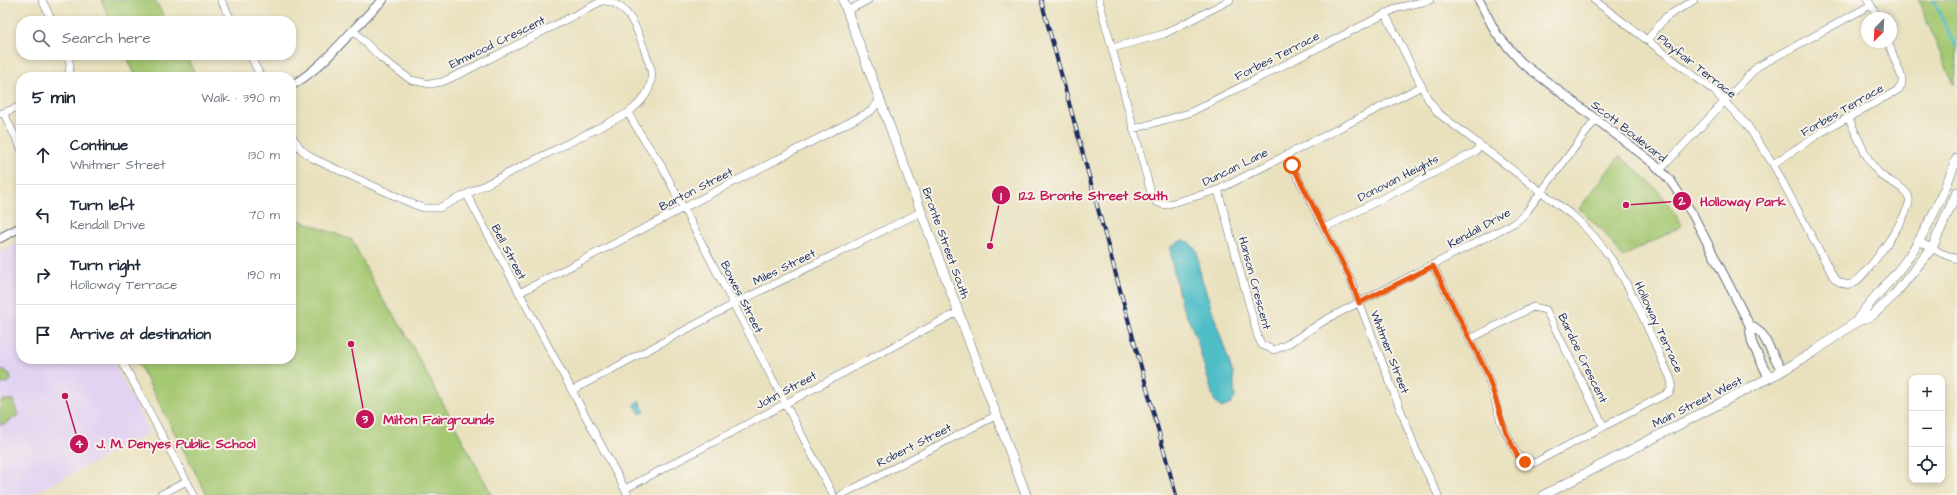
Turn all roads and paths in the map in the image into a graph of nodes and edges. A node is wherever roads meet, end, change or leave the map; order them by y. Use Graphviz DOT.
graph roads {
  1 [pos="42,0"];
  2 [pos="222,0"];
  3 [pos="383,0"];
  4 [pos="843,0"];
  5 [pos="868,0"];
  6 [pos="1099,0"];
  7 [pos="1230,0"];
  8 [pos="1430,0"];
  9 [pos="1479,0"];
  10 [pos="1594,0"];
  11 [pos="1694,0"];
  12 [pos="1870,2"];
  13 [pos="847,11"];
  14 [pos="1875,12"];
  15 [pos="1385,13"];
  16 [pos="50,16"];
  17 [pos="230,16"];
  18 [pos="354,31"];
  19 [pos="1647,40"];
  20 [pos="1112,48"];
  21 [pos="1891,48"];
  22 [pos="68,60"];
  23 [pos="252,60"];
  24 [pos="70,72"];
  25 [pos="258,72"];
  26 [pos="296,83"];
  27 [pos="1422,86"];
  28 [pos="880,100"];
  29 [pos="1725,100"];
  30 [pos="16,108"];
  31 [pos="628,113"];
  32 [pos="2,114"];
  33 [pos="1848,118"];
  34 [pos="1596,119"];
  35 [pos="1133,129"];
  36 [pos="16,139"];
  37 [pos="296,142"];
  38 [pos="1480,145"];
  39 [pos="1286,155"];
  40 [pos="1957,158"];
  41 [pos="1773,164"];
  42 [pos="1660,170"];
  43 [pos="1218,190"];
  44 [pos="1541,192"];
  45 [pos="1957,192"];
  46 [pos="467,195"];
  47 [pos="683,207"];
  48 [pos="921,212"];
  49 [pos="1324,228"];
  50 [pos="16,230"];
  51 [pos="0,238"];
  52 [pos="1918,241"];
  53 [pos="1932,248"];
  54 [pos="1957,259"];
  55 [pos="1433,266"];
  56 [pos="518,293"];
  57 [pos="1359,303"];
  58 [pos="734,304"];
  59 [pos="958,312"];
  60 [pos="1856,322"];
  61 [pos="1749,324"];
  62 [pos="1470,339"];
  63 [pos="124,364"];
  64 [pos="1782,371"];
  65 [pos="1768,378"];
  66 [pos="573,390"];
  67 [pos="785,404"];
  68 [pos="996,415"];
  69 [pos="1604,427"];
  70 [pos="187,481"];
  71 [pos="627,492"];
  72 [pos="160,495"];
  73 [pos="194,495"];
  74 [pos="833,495"];
  75 [pos="841,495"];
  76 [pos="1026,495"];
  77 [pos="1438,495"];
  78 [pos="1544,495"];
  1 -- 16 [label="street"];
  2 -- 17 [label="street"];
  3 -- 18 [label="street"];
  4 -- 13 [label="main road, Bronte Street South"];
  5 -- 13 [label="street"];
  6 -- 20 [label="street, Duncan Lane"];
  7 -- 20 [label="street"];
  8 -- 15 [label="street, Forbes Terrace"];
  9 -- 34 [label="street, Scott Boulevard"];
  10 -- 19 [label="street, Playfair Terrace"];
  11 -- 19 [label="street"];
  12 -- 14 [label="street"];
  12 -- 29 [label="street"];
  13 -- 28 [label="main road, Bronte Street South"];
  15 -- 27 [label="street, Holloway Terrace"];
  15 -- 35 [label="street, Forbes Terrace"];
  18 -- 26 [label="street"];
  18 -- 31 [label="street, Elmwood Crescent"];
  19 -- 29 [label="street, Playfair Terrace"];
  20 -- 35 [label="street, Duncan Lane"];
  21 -- 33 [label="street, Forbes Terrace"];
  22 -- 24 [label="street"];
  23 -- 25 [label="street"];
  27 -- 38 [label="street, Holloway Terrace"];
  27 -- 39 [label="street, Duncan Lane"];
  28 -- 47 [label="street, Barton Street"];
  28 -- 48 [label="main road, Bronte Street South"];
  29 -- 41 [label="street, Playfair Terrace"];
  29 -- 42 [label="street"];
  30 -- 32 [label="street"];
  31 -- 46 [label="street, Elmwood Crescent"];
  31 -- 47 [label="street, Bowes Street"];
  32 -- 36 [label="street"];
  33 -- 41 [label="street, Forbes Terrace"];
  33 -- 41 [label="street, Playfair Terrace"];
  34 -- 42 [label="street, Scott Boulevard"];
  34 -- 44 [label="street, Kendall Drive"];
  35 -- 43 [label="street, Duncan Lane"];
  37 -- 46 [label="street"];
  38 -- 44 [label="street, Holloway Terrace"];
  38 -- 49 [label="street, Donovan Heights"];
  39 -- 43 [label="street, Duncan Lane"];
  39 -- 49 [label="street, Whitmer Street"];
  40 -- 52 [label="main road, Main Street West"];
  42 -- 61 [label="street, Scott Boulevard"];
  43 -- 57 [label="street, Hanson Crescent"];
  44 -- 55 [label="street, Kendall Drive"];
  44 -- 69 [label="street, Holloway Terrace"];
  45 -- 53 [label="main road, Main Street West"];
  46 -- 56 [label="street, Bell Street"];
  47 -- 56 [label="street, Barton Street"];
  47 -- 58 [label="street, Bowes Street"];
  48 -- 58 [label="street, Miles Street"];
  48 -- 59 [label="main road, Bronte Street South"];
  49 -- 57 [label="street, Whitmer Street"];
  50 -- 51 [label="street"];
  52 -- 53 [label="street"];
  52 -- 60 [label="main road, Main Street West"];
  53 -- 54 [label="street"];
  53 -- 60 [label="main road, Main Street West"];
  55 -- 57 [label="street, Kendall Drive"];
  55 -- 62 [label="street, Holloway Terrace"];
  56 -- 66 [label="street, Bell Street"];
  57 -- 77 [label="street, Whitmer Street"];
  58 -- 66 [label="street, Miles Street"];
  58 -- 67 [label="street, Bowes Street"];
  59 -- 67 [label="street, John Street"];
  59 -- 68 [label="main road, Bronte Street South"];
  60 -- 64 [label="main road, Main Street West"];
  61 -- 64 [label="street, Scott Boulevard"];
  61 -- 65 [label="street, Scott Boulevard"];
  62 -- 69 [label="street, Bardoe Crescent"];
  62 -- 69 [label="street, Holloway Terrace"];
  63 -- 70 [label="street"];
  64 -- 65 [label="main road, Main Street West"];
  65 -- 78 [label="main road, Main Street West"];
  66 -- 71 [label="street, Bell Street"];
  67 -- 71 [label="street, John Street"];
  67 -- 74 [label="street, Bowes Street"];
  68 -- 75 [label="street, Robert Street"];
  68 -- 76 [label="main road, Bronte Street South"];
  70 -- 72 [label="street"];
  70 -- 73 [label="street"];
}
